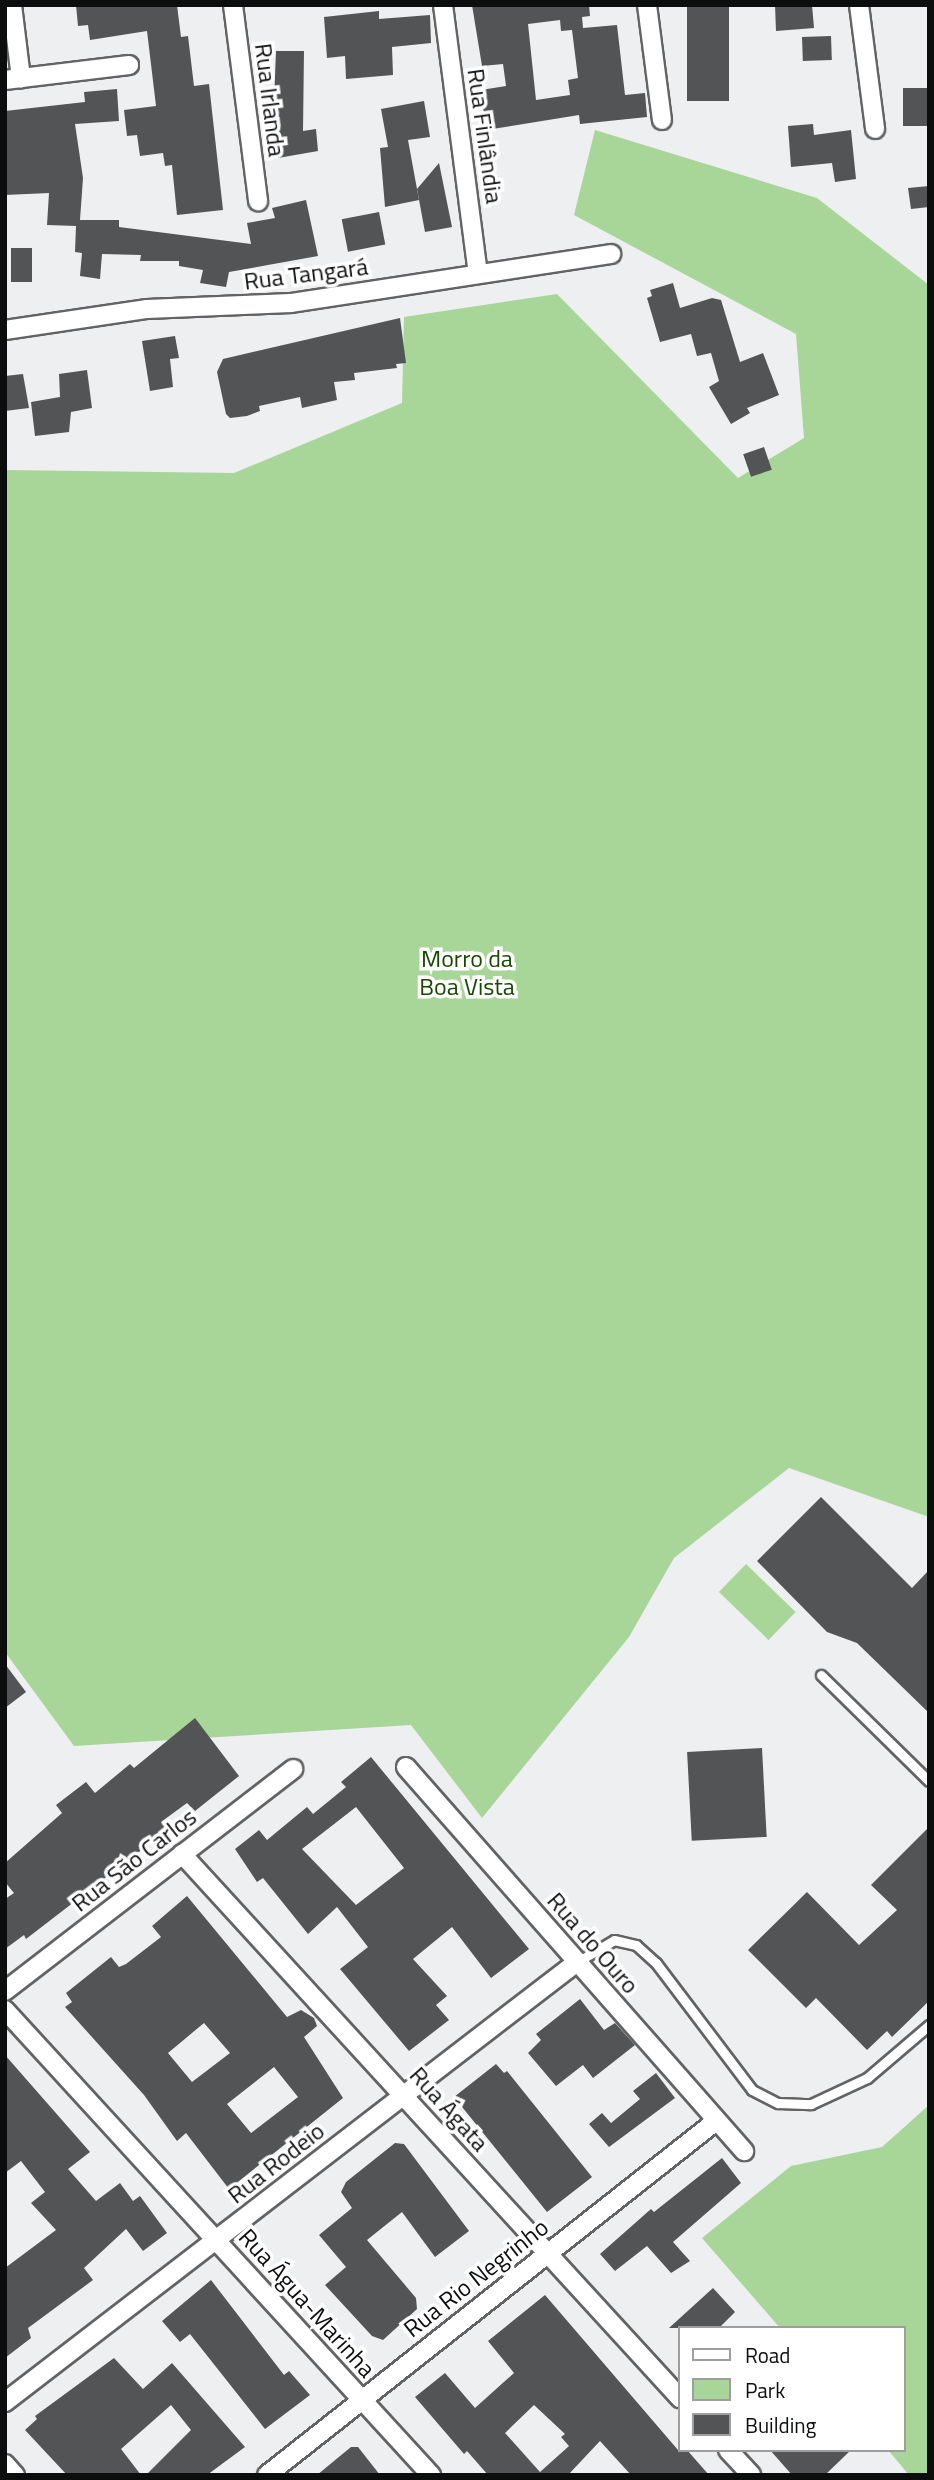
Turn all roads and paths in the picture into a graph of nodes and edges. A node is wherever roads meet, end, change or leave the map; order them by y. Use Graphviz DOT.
graph roads {
  1 [pos="12,5"];
  2 [pos="233,5"];
  3 [pos="443,5"];
  4 [pos="647,5"];
  5 [pos="859,5"];
  6 [pos="129,65"];
  7 [pos="13,79"];
  8 [pos="662,120"];
  9 [pos="875,130"];
  10 [pos="258,201"];
  11 [pos="611,254"];
  12 [pos="478,273"];
  13 [pos="5,330"];
  14 [pos="821,1675"];
  15 [pos="406,1768"];
  16 [pos="293,1769"];
  17 [pos="929,1781"];
  18 [pos="182,1854"];
  19 [pos="577,1962"];
  20 [pos="5,1991"];
  21 [pos="5,2010"];
  22 [pos="929,2025"];
  23 [pos="403,2096"];
  24 [pos="716,2121"];
  25 [pos="744,2151"];
  26 [pos="216,2240"];
  27 [pos="548,2253"];
  28 [pos="678,2396"];
  29 [pos="363,2400"];
  30 [pos="5,2402"];
  31 [pos="730,2452"];
  32 [pos="5,2464"];
  33 [pos="15,2475"];
  34 [pos="267,2475"];
  35 [pos="431,2475"];
  36 [pos="751,2475"];
  1 -- 7 [label="street"];
  2 -- 10 [label="street, Rua Irlanda"];
  3 -- 12 [label="street, Rua Finlândia"];
  4 -- 8 [label="street"];
  5 -- 9 [label="street"];
  6 -- 7 [label="street"];
  11 -- 12 [label="street, Rua Tangará"];
  12 -- 13 [label="street, Rua Tangará"];
  14 -- 17 [label="lane"];
  15 -- 19 [label="street, Rua do Ouro"];
  16 -- 18 [label="street, Rua São Carlos"];
  18 -- 20 [label="street, Rua São Carlos"];
  18 -- 23 [label="street, Rua Ágata"];
  19 -- 22 [label="lane"];
  19 -- 23 [label="street, Rua Rodeio"];
  19 -- 24 [label="street, Rua do Ouro"];
  21 -- 26 [label="street, Rua Água-Marinha"];
  23 -- 26 [label="street, Rua Rodeio"];
  23 -- 27 [label="street, Rua Ágata"];
  24 -- 25 [label="street, Rua do Ouro"];
  24 -- 27 [label="street, Rua Rio Negrinho"];
  26 -- 29 [label="street, Rua Água-Marinha"];
  26 -- 30 [label="street, Rua Rodeio"];
  27 -- 28 [label="street, Rua Ágata"];
  27 -- 29 [label="street, Rua Rio Negrinho"];
  29 -- 34 [label="street, Rua Rio Negrinho"];
  29 -- 35 [label="street, Rua Água-Marinha"];
  31 -- 36 [label="street"];
  32 -- 33 [label="street"];
}
